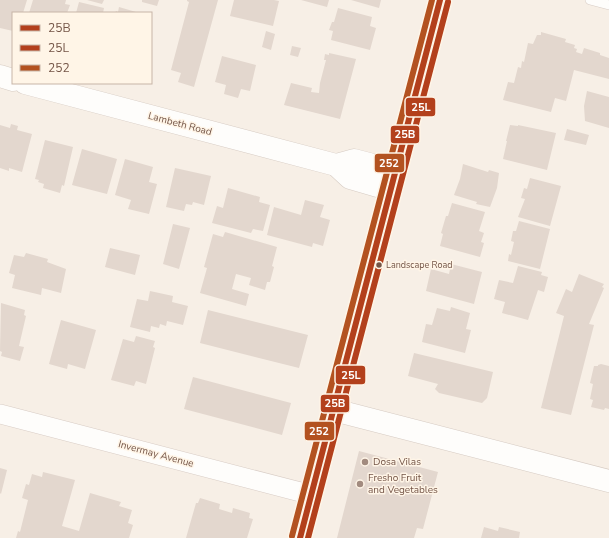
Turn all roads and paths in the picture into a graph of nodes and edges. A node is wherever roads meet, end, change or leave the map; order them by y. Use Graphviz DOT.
graph roads {
  1 [pos="440,0"];
  2 [pos="590,0"];
  3 [pos="609,4"];
  4 [pos="0,76"];
  5 [pos="12,80"];
  6 [pos="29,84"];
  7 [pos="394,181"];
  8 [pos="334,410"];
  9 [pos="0,414"];
  10 [pos="609,481"];
  11 [pos="312,495"];
  12 [pos="300,538"];
  1 -- 7 [label="main road"];
  2 -- 3 [label="lane"];
  4 -- 5 [label="street"];
  6 -- 7 [label="street, Lambeth Road"];
  7 -- 8 [label="main road"];
  8 -- 10 [label="street"];
  8 -- 11 [label="main road"];
  9 -- 11 [label="street, Invermay Avenue"];
  11 -- 12 [label="main road"];
}
